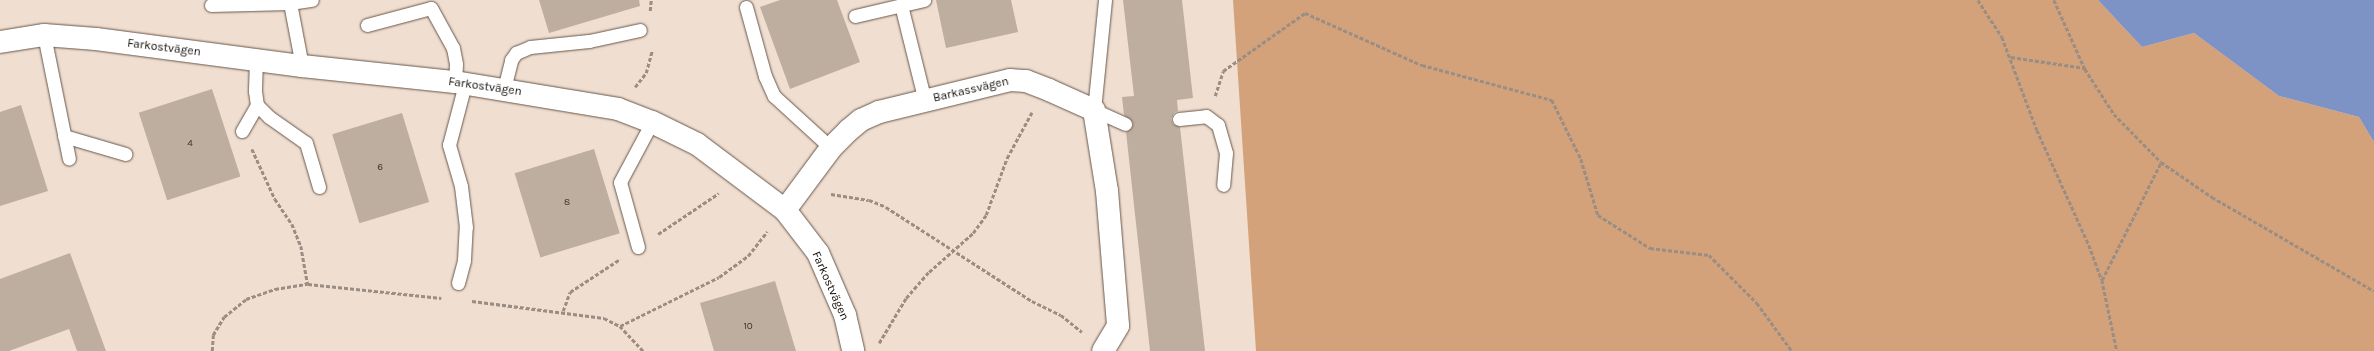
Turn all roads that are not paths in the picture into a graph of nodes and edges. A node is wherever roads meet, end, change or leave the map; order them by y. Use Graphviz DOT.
graph roads {
  1 [pos="312,0"];
  2 [pos="924,0"];
  3 [pos="1105,0"];
  4 [pos="290,3"];
  5 [pos="211,5"];
  6 [pos="901,5"];
  7 [pos="746,7"];
  8 [pos="855,16"];
  9 [pos="367,25"];
  10 [pos="640,30"];
  11 [pos="44,35"];
  12 [pos="0,42"];
  13 [pos="256,60"];
  14 [pos="302,66"];
  15 [pos="460,83"];
  16 [pos="504,89"];
  17 [pos="925,100"];
  18 [pos="257,105"];
  19 [pos="1094,110"];
  20 [pos="1179,120"];
  21 [pos="652,122"];
  22 [pos="1126,124"];
  23 [pos="242,131"];
  24 [pos="64,136"];
  25 [pos="831,148"];
  26 [pos="125,154"];
  27 [pos="69,159"];
  28 [pos="1223,184"];
  29 [pos="319,187"];
  30 [pos="785,210"];
  31 [pos="638,247"];
  32 [pos="458,283"];
  33 [pos="852,351"];
  34 [pos="1104,351"];
  1 -- 4 [label="lane"];
  2 -- 6 [label="lane"];
  3 -- 19 [label="lane"];
  4 -- 5 [label="lane"];
  4 -- 14 [label="lane"];
  6 -- 8 [label="lane"];
  6 -- 17 [label="lane"];
  7 -- 25 [label="lane"];
  9 -- 15 [label="lane"];
  10 -- 16 [label="lane"];
  11 -- 12 [label="street, Farkostvägen"];
  11 -- 13 [label="street, Farkostvägen"];
  11 -- 24 [label="lane"];
  13 -- 14 [label="street, Farkostvägen"];
  13 -- 18 [label="lane"];
  14 -- 15 [label="street, Farkostvägen"];
  15 -- 16 [label="street, Farkostvägen"];
  15 -- 32 [label="lane"];
  16 -- 21 [label="street, Farkostvägen"];
  17 -- 19 [label="street, Barkassvägen"];
  17 -- 25 [label="street, Barkassvägen"];
  18 -- 23 [label="lane"];
  18 -- 29 [label="lane"];
  19 -- 22 [label="lane"];
  19 -- 34 [label="street"];
  20 -- 28 [label="lane"];
  21 -- 30 [label="street, Farkostvägen"];
  21 -- 31 [label="lane"];
  24 -- 26 [label="lane"];
  24 -- 27 [label="lane"];
  25 -- 30 [label="street, Barkassvägen"];
  30 -- 33 [label="street, Farkostvägen"];
}
